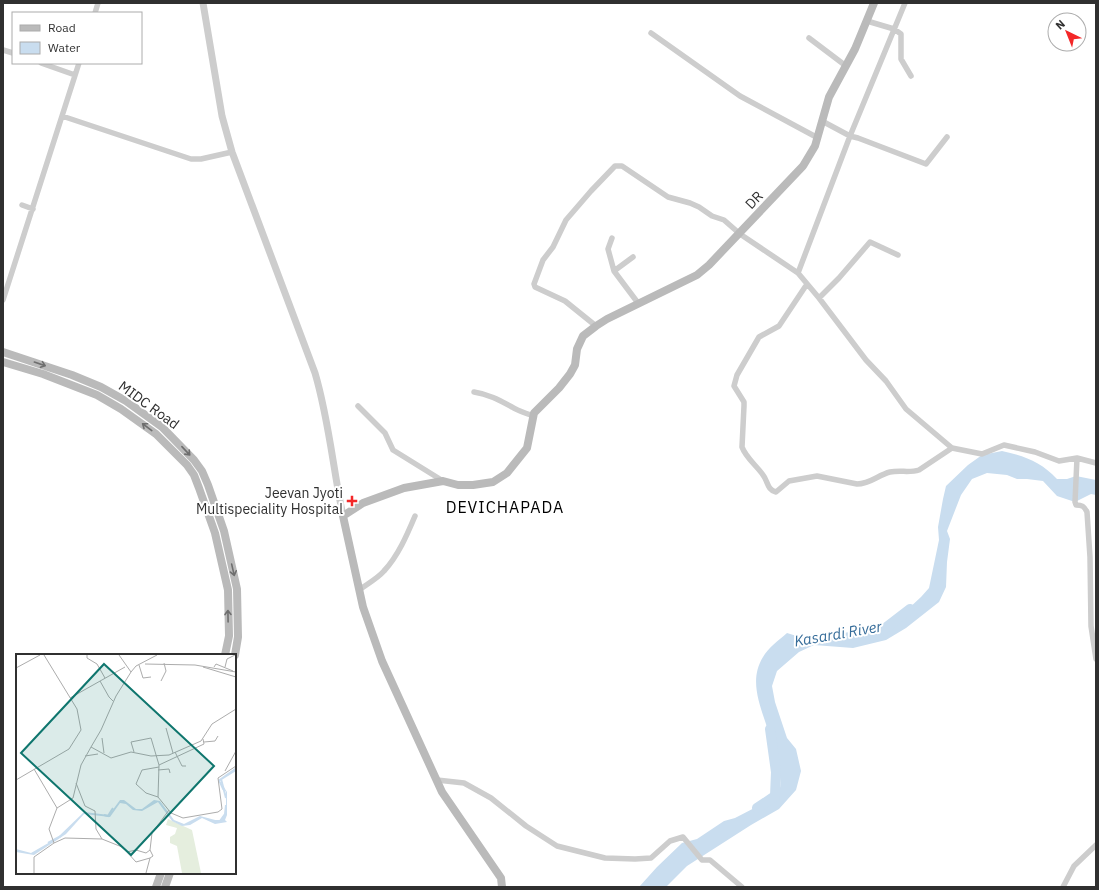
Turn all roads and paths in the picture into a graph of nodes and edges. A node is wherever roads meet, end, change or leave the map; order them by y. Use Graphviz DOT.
graph roads {
  1 [pos="203,3"];
  2 [pos="874,3"];
  3 [pos="905,3"];
  4 [pos="867,21"];
  5 [pos="894,29"];
  6 [pos="651,32"];
  7 [pos="809,38"];
  8 [pos="44,64"];
  9 [pos="79,64"];
  10 [pos="846,66"];
  11 [pos="75,75"];
  12 [pos="911,76"];
  13 [pos="62,116"];
  14 [pos="822,121"];
  15 [pos="850,136"];
  16 [pos="947,137"];
  17 [pos="818,138"];
  18 [pos="232,152"];
  19 [pos="22,205"];
  20 [pos="33,209"];
  21 [pos="740,234"];
  22 [pos="612,238"];
  23 [pos="898,255"];
  24 [pos="633,257"];
  25 [pos="614,271"];
  26 [pos="798,273"];
  27 [pos="807,284"];
  28 [pos="819,298"];
  29 [pos="3,300"];
  30 [pos="638,303"];
  31 [pos="596,326"];
  32 [pos="3,352"];
  33 [pos="3,362"];
  34 [pos="474,392"];
  35 [pos="358,406"];
  36 [pos="533,416"];
  37 [pos="952,448"];
  38 [pos="1077,458"];
  39 [pos="1096,463"];
  40 [pos="443,481"];
  41 [pos="342,516"];
  42 [pos="415,516"];
  43 [pos="359,590"];
  44 [pos="226,654"];
  45 [pos="235,654"];
  46 [pos="1096,659"];
  47 [pos="437,780"];
  48 [pos="1096,845"];
  49 [pos="161,874"];
  50 [pos="170,874"];
  51 [pos="156,887"];
  52 [pos="166,887"];
  53 [pos="502,887"];
  54 [pos="742,887"];
  55 [pos="1063,887"];
  1 -- 18 [label="street"];
  2 -- 4 [label="main road, DR"];
  3 -- 5 [label="street"];
  4 -- 5 [label="street"];
  4 -- 10 [label="main road, DR"];
  5 -- 12 [label="street"];
  5 -- 15 [label="street"];
  6 -- 17 [label="street"];
  7 -- 10 [label="street"];
  8 -- 11 [label="street"];
  9 -- 11 [label="street"];
  10 -- 14 [label="main road, DR"];
  11 -- 13 [label="street"];
  13 -- 18 [label="street"];
  13 -- 20 [label="street"];
  14 -- 15 [label="street"];
  14 -- 17 [label="main road, DR"];
  15 -- 16 [label="street"];
  15 -- 26 [label="street"];
  17 -- 21 [label="main road, DR"];
  18 -- 41 [label="street"];
  19 -- 20 [label="street"];
  20 -- 29 [label="street"];
  21 -- 26 [label="street"];
  21 -- 30 [label="main road, DR"];
  21 -- 31 [label="street"];
  22 -- 25 [label="street"];
  23 -- 28 [label="street"];
  24 -- 25 [label="street"];
  25 -- 30 [label="street"];
  26 -- 27 [label="street"];
  27 -- 28 [label="street"];
  27 -- 37 [label="street"];
  28 -- 37 [label="street"];
  30 -- 31 [label="main road, DR"];
  31 -- 36 [label="main road, DR"];
  32 -- 45 [label="main road, MIDC Road, one-way"];
  44 -- 33 [label="main road, MIDC Road, one-way"];
  34 -- 36 [label="street"];
  35 -- 40 [label="street"];
  36 -- 40 [label="main road"];
  37 -- 38 [label="street"];
  38 -- 39 [label="street"];
  38 -- 46 [label="street"];
  40 -- 41 [label="main road"];
  41 -- 43 [label="main road"];
  42 -- 43 [label="street"];
  43 -- 47 [label="main road"];
  47 -- 53 [label="main road"];
  47 -- 54 [label="street"];
  48 -- 55 [label="street"];
  49 -- 51 [label="main road"];
  50 -- 52 [label="main road"];
}
